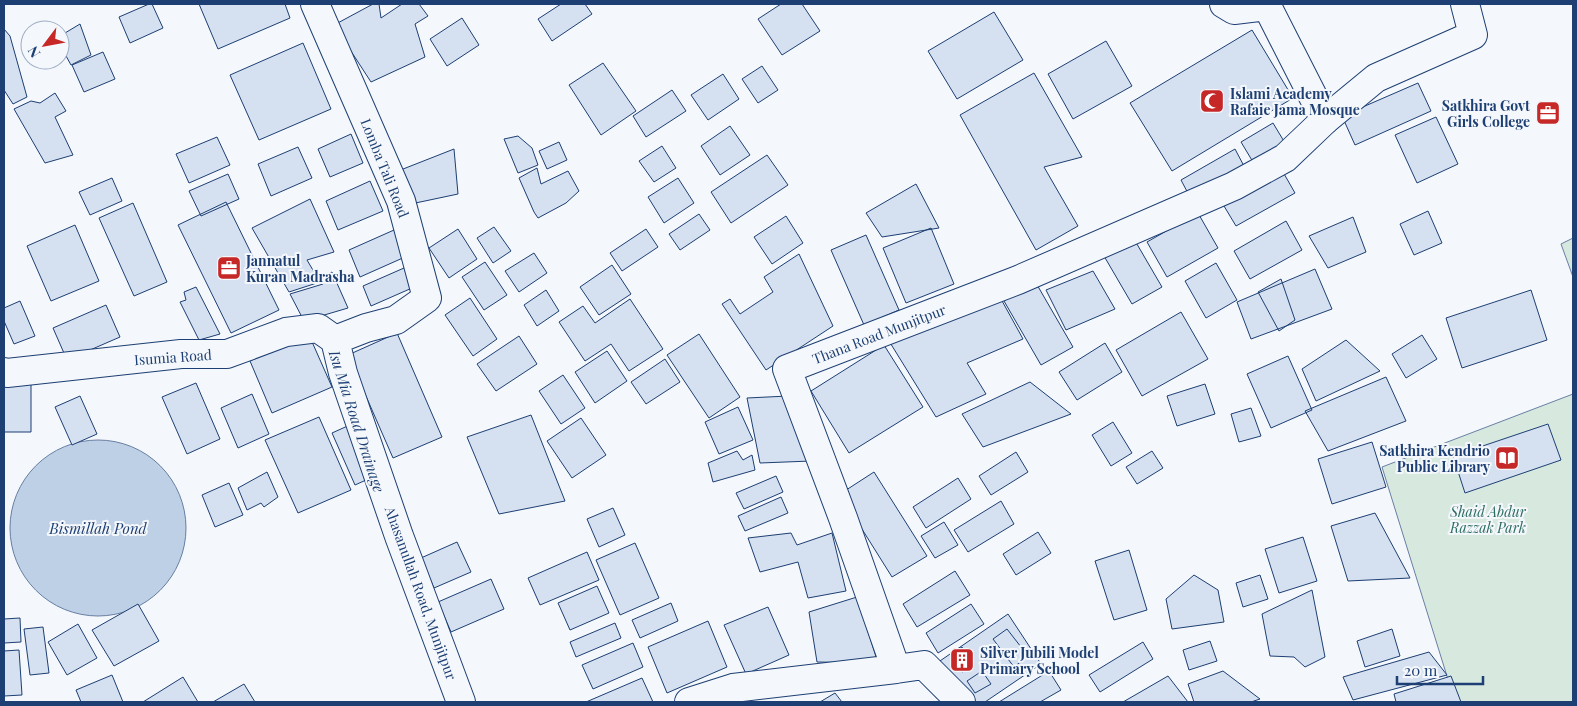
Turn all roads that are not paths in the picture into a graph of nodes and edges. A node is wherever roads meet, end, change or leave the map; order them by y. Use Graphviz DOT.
graph roads {
  1 [pos="315,4"];
  2 [pos="1224,4"];
  3 [pos="1465,4"];
  4 [pos="1325,120"];
  5 [pos="336,340"];
  6 [pos="4,372"];
  7 [pos="896,669"];
  8 [pos="461,702"];
  9 [pos="689,702"];
  10 [pos="961,702"];
  1 -- 5 [label="street, Lomba Tali Road"];
  2 -- 4 [label="street"];
  3 -- 4 [label="street"];
  4 -- 7 [label="street, Thana Road Munjitpur"];
  5 -- 6 [label="street, Isumia Road"];
  5 -- 8 [label="street, Ahasanullah Road, Munjitpur"];
  7 -- 9 [label="street"];
  7 -- 10 [label="street"];
}
